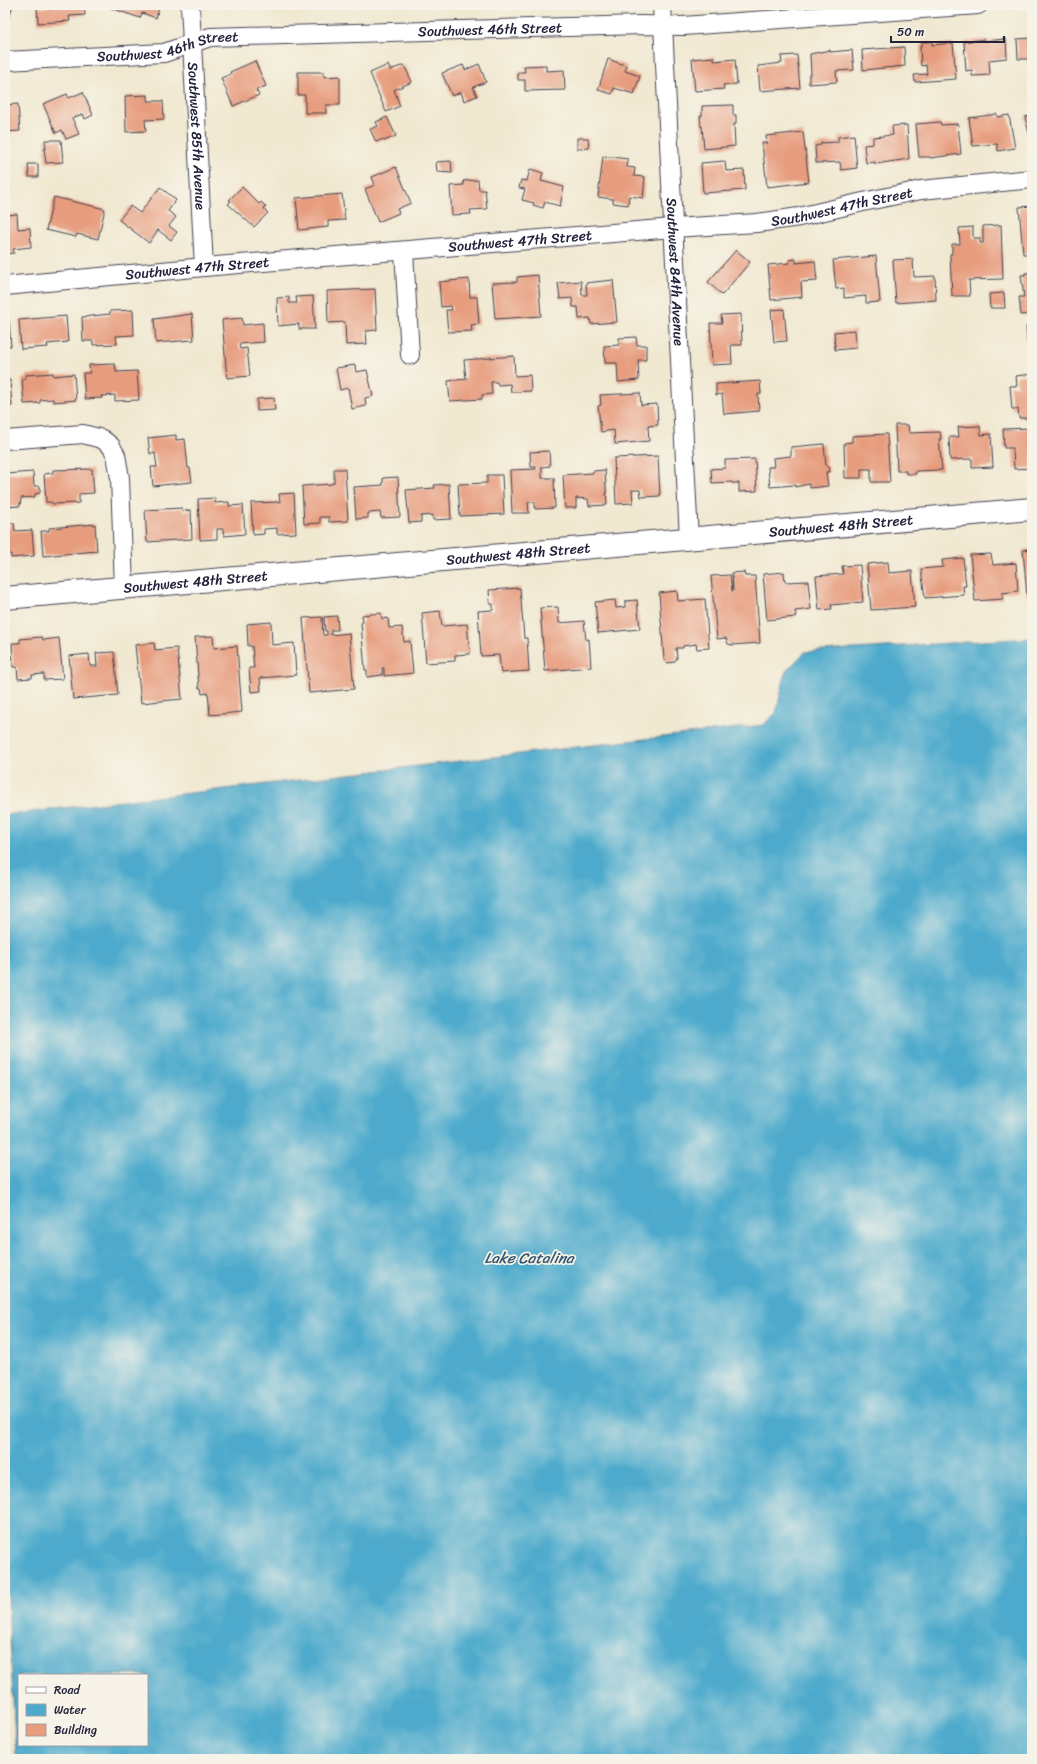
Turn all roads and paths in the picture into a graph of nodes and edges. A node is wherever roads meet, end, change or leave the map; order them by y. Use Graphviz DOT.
graph roads {
  1 [pos="190,5"];
  2 [pos="662,5"];
  3 [pos="978,5"];
  4 [pos="663,26"];
  5 [pos="192,44"];
  6 [pos="5,61"];
  7 [pos="1032,179"];
  8 [pos="672,228"];
  9 [pos="404,251"];
  10 [pos="204,267"];
  11 [pos="5,286"];
  12 [pos="410,355"];
  13 [pos="5,440"];
  14 [pos="1032,509"];
  15 [pos="689,539"];
  16 [pos="124,588"];
  17 [pos="5,598"];
  1 -- 5 [label="street, Southwest 85th Avenue"];
  2 -- 4 [label="street, Southwest 84th Avenue"];
  3 -- 4 [label="street, Southwest 46th Street"];
  4 -- 5 [label="street, Southwest 46th Street"];
  4 -- 8 [label="street, Southwest 84th Avenue"];
  5 -- 6 [label="street, Southwest 46th Street"];
  5 -- 10 [label="street, Southwest 85th Avenue"];
  7 -- 8 [label="street, Southwest 47th Street"];
  8 -- 9 [label="street, Southwest 47th Street"];
  8 -- 15 [label="street, Southwest 84th Avenue"];
  9 -- 10 [label="street, Southwest 47th Street"];
  9 -- 12 [label="street"];
  10 -- 11 [label="street, Southwest 47th Street"];
  13 -- 16 [label="street"];
  14 -- 15 [label="street, Southwest 48th Street"];
  15 -- 16 [label="street, Southwest 48th Street"];
  16 -- 17 [label="street, Southwest 48th Street"];
}
